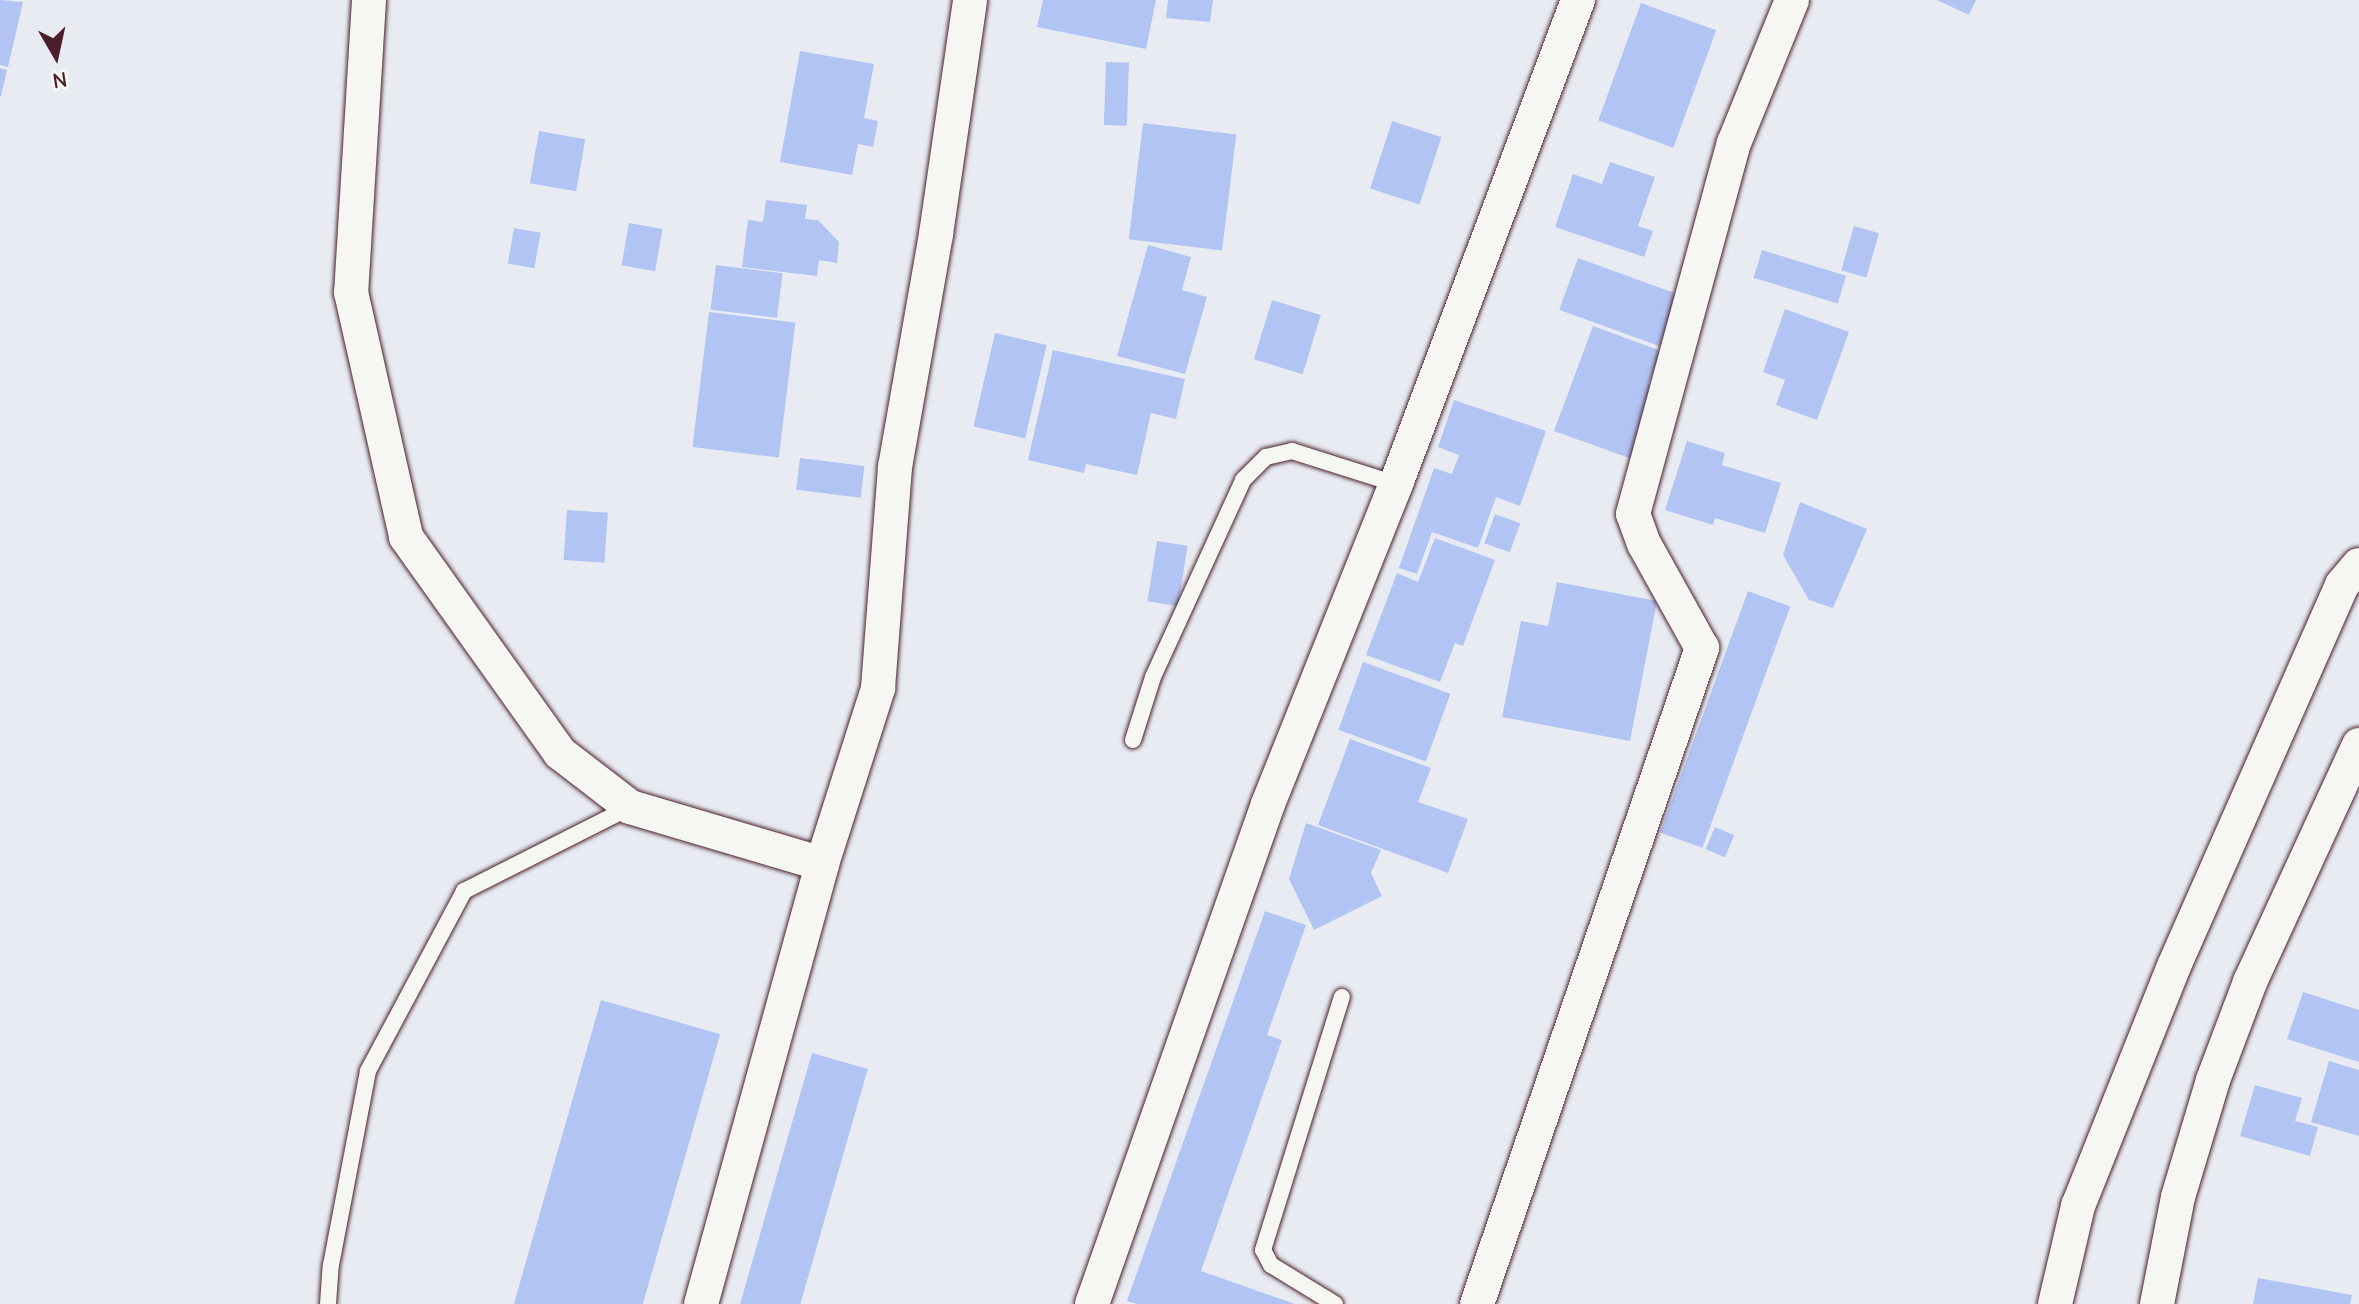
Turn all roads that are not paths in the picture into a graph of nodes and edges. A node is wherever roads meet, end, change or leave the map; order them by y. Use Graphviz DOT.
graph roads {
  1 [pos="369,0"];
  2 [pos="970,0"];
  3 [pos="1578,0"];
  4 [pos="1792,0"];
  5 [pos="1396,484"];
  6 [pos="2359,565"];
  7 [pos="1133,740"];
  8 [pos="2359,745"];
  9 [pos="630,807"];
  10 [pos="822,864"];
  11 [pos="1342,997"];
  12 [pos="328,1304"];
  13 [pos="701,1304"];
  14 [pos="1092,1304"];
  15 [pos="1335,1304"];
  16 [pos="1477,1304"];
  17 [pos="2055,1304"];
  18 [pos="2157,1304"];
  1 -- 9 [label="street"];
  2 -- 10 [label="street"];
  3 -- 5 [label="street"];
  4 -- 16 [label="street"];
  5 -- 7 [label="lane"];
  5 -- 14 [label="street"];
  6 -- 17 [label="street"];
  8 -- 18 [label="street"];
  9 -- 10 [label="street"];
  9 -- 12 [label="lane"];
  10 -- 13 [label="street"];
  11 -- 15 [label="lane"];
}
